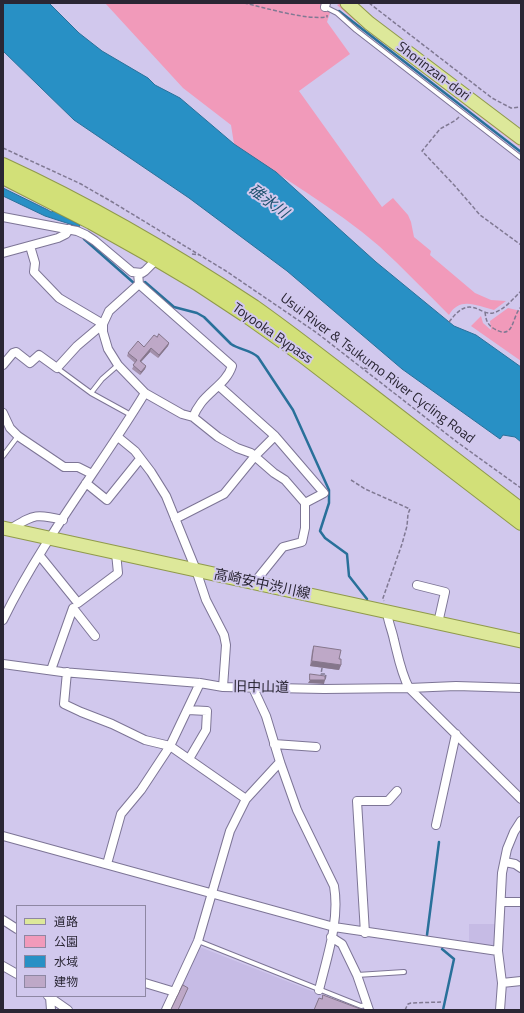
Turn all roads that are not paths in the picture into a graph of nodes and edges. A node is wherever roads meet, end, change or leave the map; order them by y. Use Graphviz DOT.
graph roads {
  1 [pos="347,3"];
  2 [pos="326,8"];
  3 [pos="521,138"];
  4 [pos="521,158"];
  5 [pos="3,166"];
  6 [pos="3,177"];
  7 [pos="3,217"];
  8 [pos="69,230"];
  9 [pos="30,246"];
  10 [pos="3,253"];
  11 [pos="166,253"];
  12 [pos="138,273"];
  13 [pos="139,284"];
  14 [pos="103,324"];
  15 [pos="3,365"];
  16 [pos="118,365"];
  17 [pos="57,368"];
  18 [pos="219,386"];
  19 [pos="91,393"];
  20 [pos="145,393"];
  21 [pos="3,413"];
  22 [pos="132,415"];
  23 [pos="193,417"];
  24 [pos="18,436"];
  25 [pos="275,436"];
  26 [pos="118,437"];
  27 [pos="3,456"];
  28 [pos="255,456"];
  29 [pos="140,459"];
  30 [pos="92,474"];
  31 [pos="86,484"];
  32 [pos="305,503"];
  33 [pos="521,510"];
  34 [pos="63,520"];
  35 [pos="175,520"];
  36 [pos="521,523"];
  37 [pos="6,529"];
  38 [pos="50,539"];
  39 [pos="116,553"];
  40 [pos="40,556"];
  41 [pos="196,570"];
  42 [pos="254,583"];
  43 [pos="417,585"];
  44 [pos="387,612"];
  45 [pos="3,620"];
  46 [pos="438,623"];
  47 [pos="95,636"];
  48 [pos="521,641"];
  49 [pos="3,664"];
  50 [pos="51,670"];
  51 [pos="67,672"];
  52 [pos="200,683"];
  53 [pos="223,687"];
  54 [pos="253,688"];
  55 [pos="409,688"];
  56 [pos="521,688"];
  57 [pos="188,710"];
  58 [pos="456,734"];
  59 [pos="274,744"];
  60 [pos="170,746"];
  61 [pos="316,747"];
  62 [pos="189,759"];
  63 [pos="280,762"];
  64 [pos="398,791"];
  65 [pos="246,799"];
  66 [pos="521,799"];
  67 [pos="521,821"];
  68 [pos="436,825"];
  69 [pos="3,836"];
  70 [pos="505,862"];
  71 [pos="107,864"];
  72 [pos="521,868"];
  73 [pos="211,893"];
  74 [pos="501,902"];
  75 [pos="521,902"];
  76 [pos="3,920"];
  77 [pos="334,927"];
  78 [pos="16,928"];
  79 [pos="365,933"];
  80 [pos="331,937"];
  81 [pos="198,941"];
  82 [pos="498,951"];
  83 [pos="3,966"];
  84 [pos="404,972"];
  85 [pos="16,973"];
  86 [pos="356,975"];
  87 [pos="521,981"];
  88 [pos="146,983"];
  89 [pos="502,983"];
  90 [pos="319,990"];
  91 [pos="175,992"];
  92 [pos="49,997"];
  93 [pos="368,1007"];
  94 [pos="50,1010"];
  95 [pos="68,1010"];
  96 [pos="166,1010"];
  97 [pos="500,1010"];
  1 -- 3 [label="main road, Shorinzan-dori"];
  2 -- 4 [label="lane"];
  5 -- 11 [label="highway, Toyooka Bypass"];
  6 -- 11 [label="highway, Toyooka Bypass"];
  7 -- 8 [label="street"];
  8 -- 9 [label="street"];
  8 -- 12 [label="street"];
  9 -- 10 [label="street"];
  9 -- 14 [label="street"];
  11 -- 12 [label="street"];
  11 -- 33 [label="highway, Toyooka Bypass"];
  11 -- 36 [label="highway, Toyooka Bypass"];
  12 -- 13 [label="street"];
  13 -- 14 [label="street"];
  13 -- 18 [label="street"];
  14 -- 16 [label="street"];
  14 -- 17 [label="street"];
  15 -- 17 [label="street"];
  16 -- 19 [label="lane"];
  16 -- 20 [label="street"];
  17 -- 19 [label="lane"];
  18 -- 23 [label="street"];
  18 -- 25 [label="street"];
  19 -- 22 [label="lane"];
  20 -- 22 [label="street"];
  20 -- 23 [label="street"];
  21 -- 24 [label="street"];
  22 -- 26 [label="street"];
  23 -- 28 [label="street"];
  24 -- 27 [label="lane"];
  24 -- 30 [label="street"];
  25 -- 28 [label="street"];
  25 -- 32 [label="street"];
  26 -- 29 [label="street"];
  26 -- 30 [label="street"];
  28 -- 32 [label="street"];
  28 -- 35 [label="street"];
  29 -- 31 [label="street"];
  29 -- 35 [label="street"];
  30 -- 31 [label="street"];
  31 -- 34 [label="street"];
  32 -- 42 [label="street"];
  34 -- 37 [label="street"];
  34 -- 38 [label="street"];
  35 -- 41 [label="street"];
  37 -- 38 [label="main road, 高崎安中渋川線"];
  38 -- 39 [label="main road, 高崎安中渋川線"];
  38 -- 40 [label="street"];
  39 -- 40 [label="street"];
  39 -- 41 [label="main road, 高崎安中渋川線"];
  40 -- 45 [label="street"];
  41 -- 42 [label="main road, 高崎安中渋川線"];
  41 -- 53 [label="street"];
  42 -- 44 [label="main road, 高崎安中渋川線"];
  43 -- 46 [label="street"];
  44 -- 46 [label="main road, 高崎安中渋川線"];
  44 -- 55 [label="street"];
  46 -- 48 [label="main road, 高崎安中渋川線"];
  47 -- 50 [label="street"];
  49 -- 50 [label="street, 旧中山道"];
  50 -- 51 [label="street, 旧中山道"];
  51 -- 52 [label="street, 旧中山道"];
  51 -- 60 [label="street"];
  52 -- 53 [label="street, 旧中山道"];
  52 -- 57 [label="street"];
  53 -- 54 [label="street, 旧中山道"];
  54 -- 55 [label="street, 旧中山道"];
  54 -- 59 [label="street"];
  55 -- 56 [label="street, 旧中山道"];
  55 -- 58 [label="street"];
  57 -- 60 [label="street"];
  57 -- 62 [label="street"];
  58 -- 66 [label="street"];
  58 -- 68 [label="street"];
  59 -- 61 [label="street"];
  59 -- 63 [label="street"];
  60 -- 62 [label="street"];
  60 -- 71 [label="street"];
  62 -- 65 [label="street"];
  63 -- 65 [label="street"];
  63 -- 77 [label="street"];
  64 -- 79 [label="street"];
  65 -- 73 [label="street"];
  67 -- 70 [label="street"];
  69 -- 71 [label="street"];
  70 -- 72 [label="street"];
  70 -- 74 [label="street"];
  71 -- 73 [label="street"];
  73 -- 77 [label="street"];
  73 -- 81 [label="street"];
  74 -- 75 [label="street"];
  74 -- 82 [label="street"];
  76 -- 78 [label="street"];
  77 -- 79 [label="street"];
  77 -- 80 [label="street"];
  79 -- 82 [label="street"];
  80 -- 86 [label="street"];
  80 -- 90 [label="street"];
  81 -- 90 [label="lane"];
  81 -- 91 [label="street"];
  82 -- 89 [label="street"];
  83 -- 85 [label="street"];
  84 -- 86 [label="lane"];
  86 -- 93 [label="street"];
  87 -- 89 [label="street"];
  88 -- 91 [label="street"];
  89 -- 97 [label="street"];
  90 -- 93 [label="lane"];
  91 -- 96 [label="street"];
  92 -- 94 [label="street"];
  92 -- 95 [label="street"];
}
